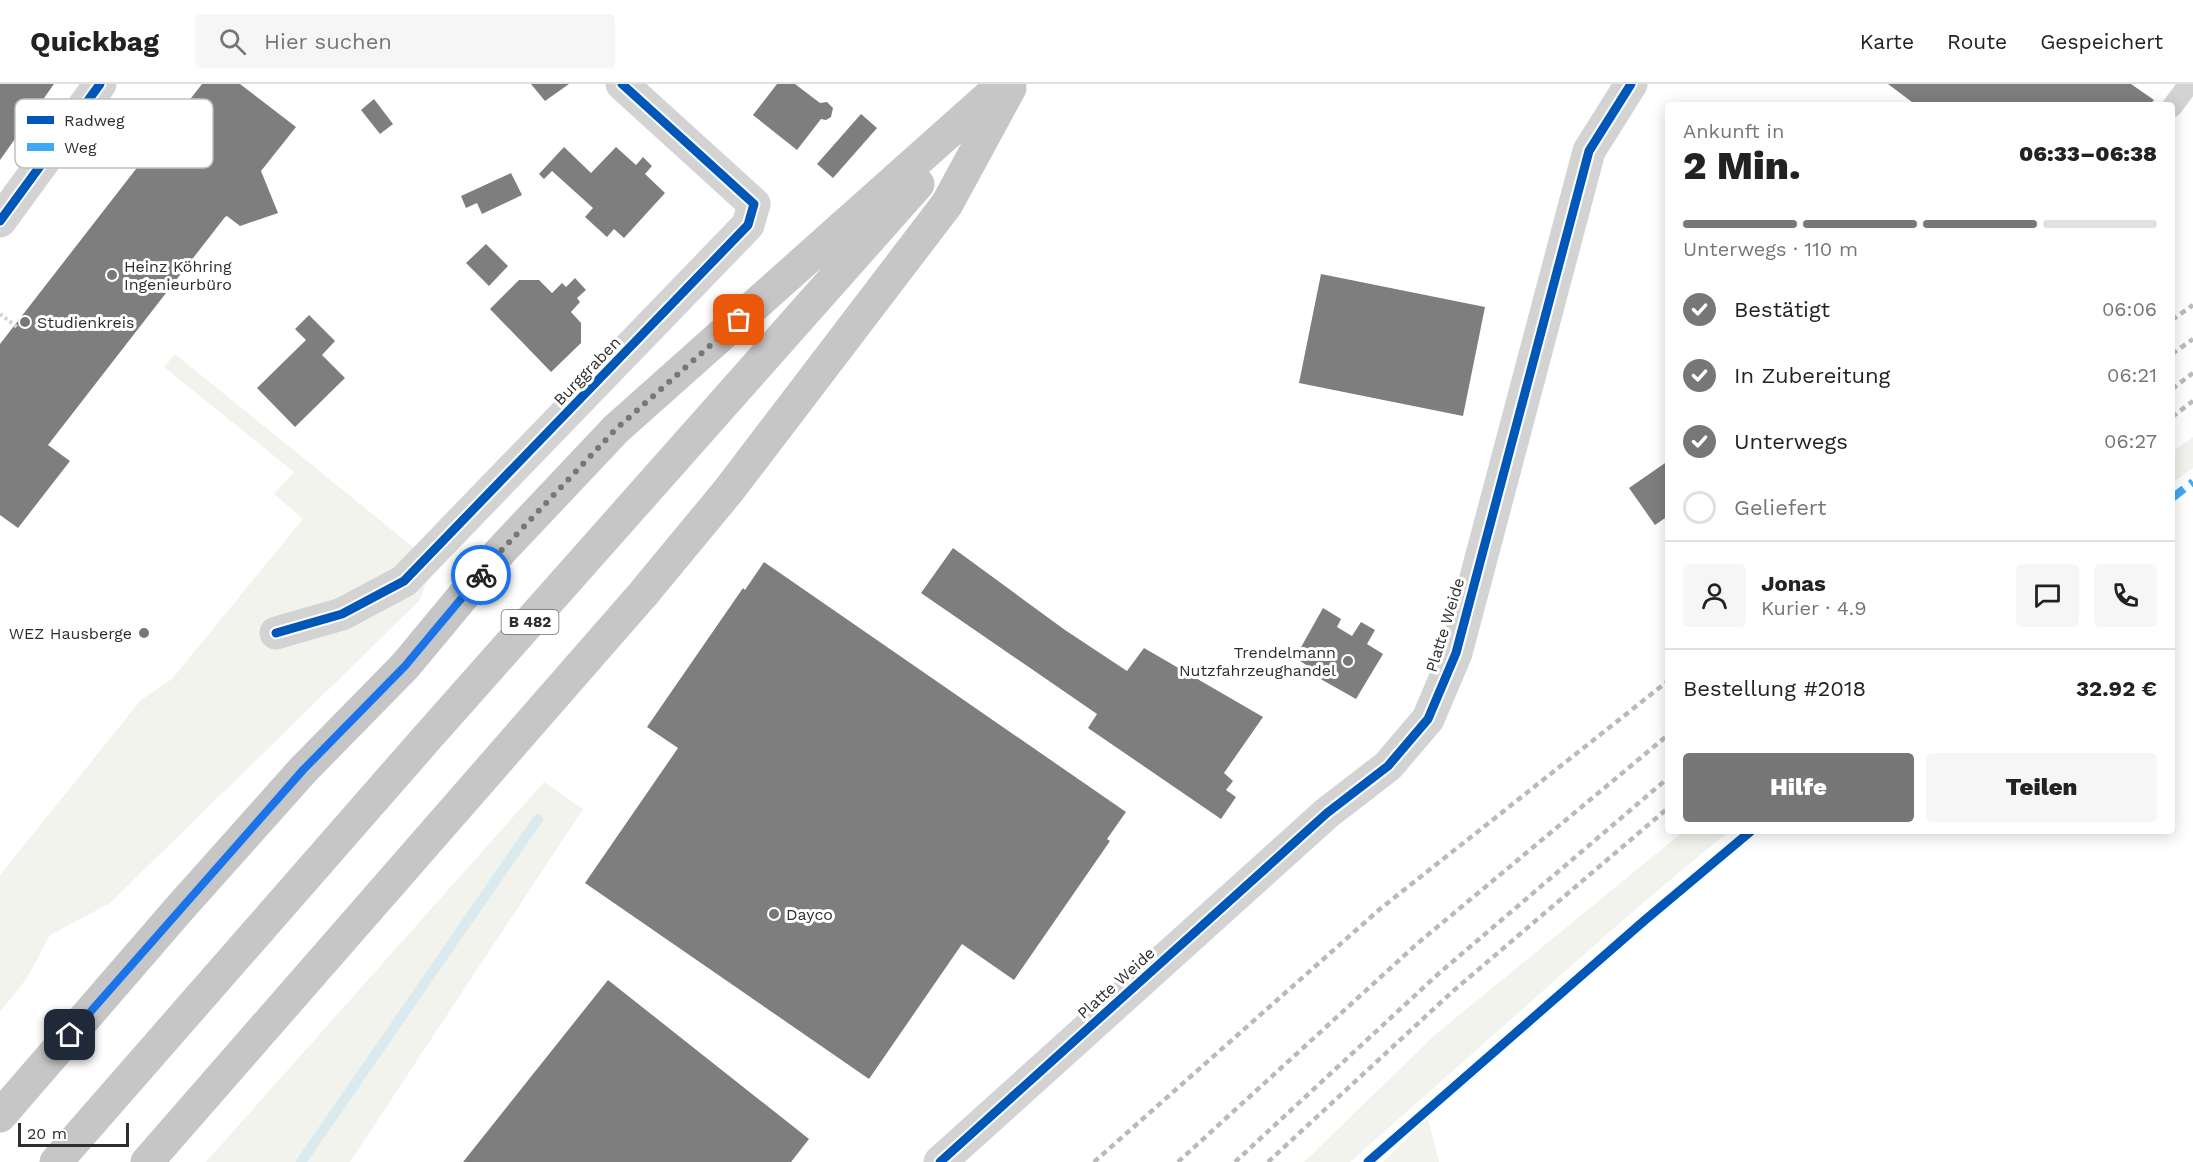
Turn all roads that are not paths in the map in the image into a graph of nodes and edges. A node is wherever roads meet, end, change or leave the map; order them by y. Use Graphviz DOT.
graph roads {
  1 [pos="100,84"];
  2 [pos="622,84"];
  3 [pos="1005,84"];
  4 [pos="1012,84"];
  5 [pos="1632,84"];
  6 [pos="2189,84"];
  7 [pos="89,99"];
  8 [pos="2175,103"];
  9 [pos="39,168"];
  10 [pos="0,221"];
  11 [pos="276,633"];
  12 [pos="0,1116"];
  13 [pos="56,1162"];
  14 [pos="147,1162"];
  15 [pos="940,1162"];
  1 -- 7 [label="street"];
  2 -- 11 [label="street, Burggraben"];
  3 -- 12 [label="main road"];
  3 -- 13 [label="main road, B 482"];
  4 -- 14 [label="main road"];
  5 -- 15 [label="street, Platte Weide"];
  6 -- 8 [label="lane"];
  9 -- 10 [label="street"];
}
